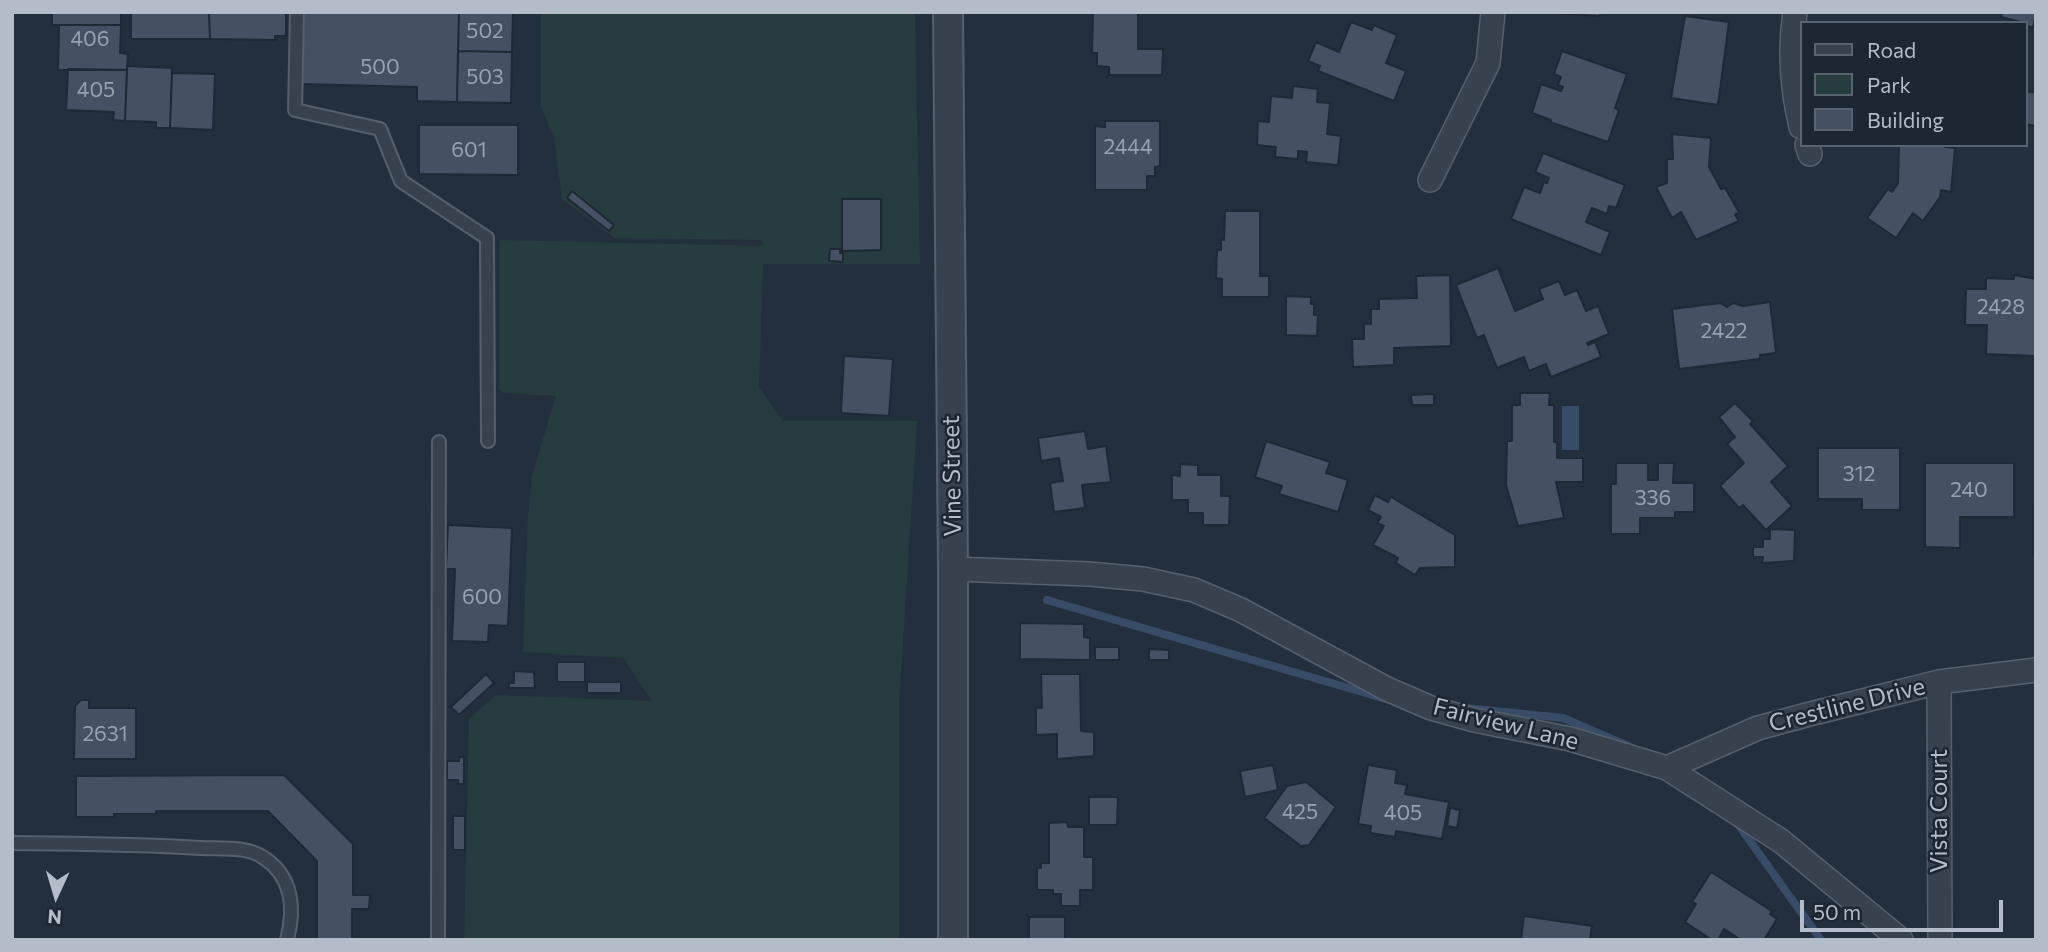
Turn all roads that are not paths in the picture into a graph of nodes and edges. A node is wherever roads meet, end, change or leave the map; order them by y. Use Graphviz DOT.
graph roads {
  1 [pos="297,12"];
  2 [pos="948,12"];
  3 [pos="1493,12"];
  4 [pos="1795,12"];
  5 [pos="1800,122"];
  6 [pos="1430,180"];
  7 [pos="488,441"];
  8 [pos="439,442"];
  9 [pos="953,569"];
  10 [pos="2036,670"];
  11 [pos="1939,682"];
  12 [pos="1667,768"];
  13 [pos="12,843"];
  14 [pos="288,940"];
  15 [pos="438,940"];
  16 [pos="953,940"];
  17 [pos="1900,940"];
  18 [pos="1940,940"];
  1 -- 7 [label="lane"];
  2 -- 9 [label="street, Vine Street"];
  3 -- 6 [label="street"];
  4 -- 5 [label="street"];
  8 -- 15 [label="lane"];
  9 -- 12 [label="street, Fairview Lane"];
  9 -- 16 [label="street, Vine Street"];
  10 -- 11 [label="street, Crestline Drive"];
  11 -- 12 [label="street, Crestline Drive"];
  11 -- 18 [label="street, Vista Court"];
  12 -- 17 [label="street, Fairview Lane"];
  13 -- 14 [label="lane"];
}
